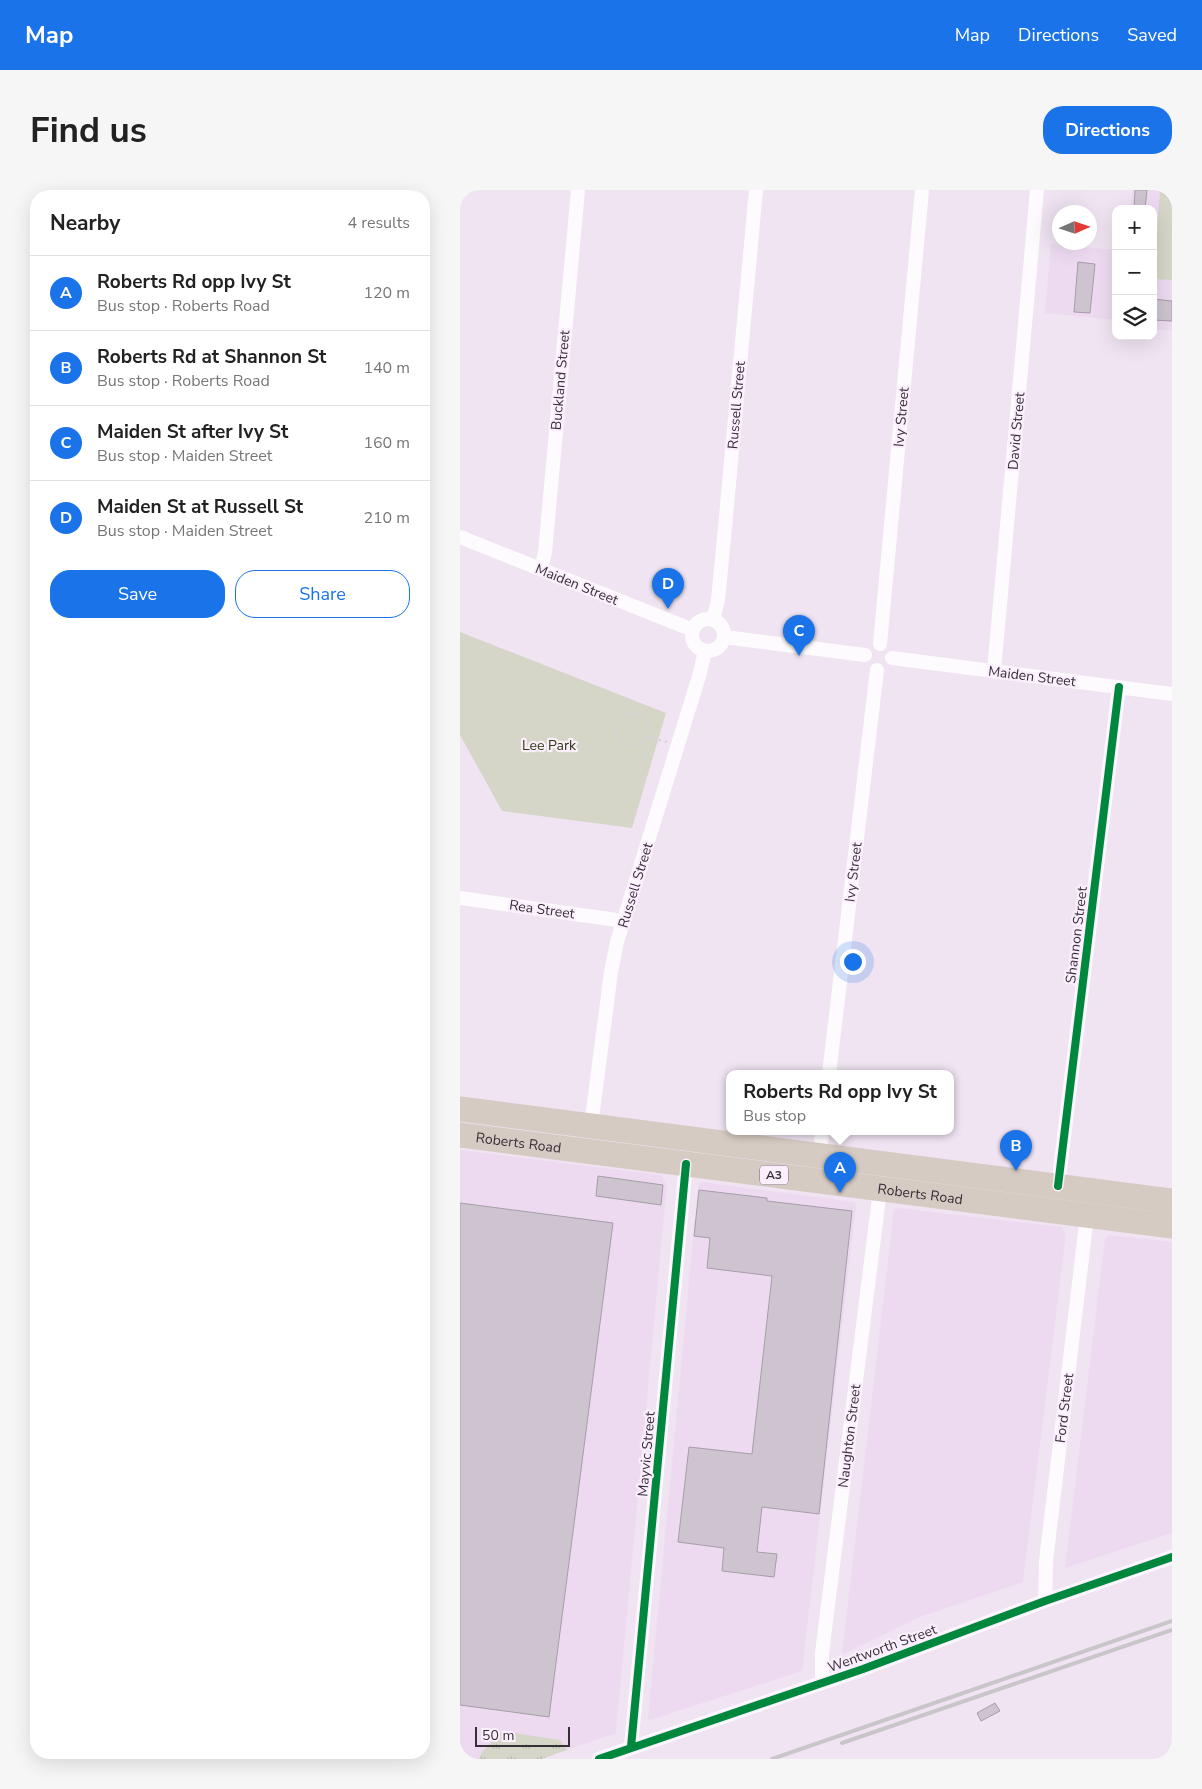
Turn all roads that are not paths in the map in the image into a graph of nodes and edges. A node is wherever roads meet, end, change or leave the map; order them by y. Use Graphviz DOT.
graph roads {
  1 [pos="578,190"];
  2 [pos="756,190"];
  3 [pos="922,190"];
  4 [pos="1037,190"];
  5 [pos="460,537"];
  6 [pos="541,569"];
  7 [pos="713,620"];
  8 [pos="693,630"];
  9 [pos="724,637"];
  10 [pos="880,644"];
  11 [pos="705,650"];
  12 [pos="865,655"];
  13 [pos="892,658"];
  14 [pos="877,670"];
  15 [pos="994,671"];
  16 [pos="1119,687"];
  17 [pos="1172,694"];
  18 [pos="460,898"];
  19 [pos="624,921"];
  20 [pos="829,1070"];
  21 [pos="460,1109"];
  22 [pos="591,1126"];
  23 [pos="460,1135"];
  24 [pos="821,1144"];
  25 [pos="686,1164"];
  26 [pos="1058,1186"];
  27 [pos="880,1190"];
  28 [pos="1172,1201"];
  29 [pos="1087,1216"];
  30 [pos="1172,1226"];
  31 [pos="1172,1557"];
  32 [pos="1045,1601"];
  33 [pos="822,1682"];
  34 [pos="631,1748"];
  35 [pos="598,1759"];
  1 -- 6 [label="street, Buckland Street"];
  2 -- 7 [label="street, Russell Street"];
  3 -- 10 [label="street, Ivy Street"];
  4 -- 15 [label="street, David Street"];
  5 -- 6 [label="street, Maiden Street"];
  6 -- 8 [label="street, Maiden Street"];
  7 -- 8 [label="street"];
  7 -- 9 [label="street"];
  8 -- 11 [label="street"];
  9 -- 11 [label="street"];
  9 -- 12 [label="street"];
  10 -- 12 [label="street"];
  10 -- 13 [label="street"];
  11 -- 19 [label="street, Russell Street"];
  12 -- 14 [label="street"];
  13 -- 14 [label="street"];
  13 -- 15 [label="street, Maiden Street"];
  14 -- 20 [label="street, Ivy Street"];
  15 -- 16 [label="street, Maiden Street"];
  16 -- 17 [label="street, Maiden Street"];
  16 -- 26 [label="street, Shannon Street"];
  18 -- 19 [label="street, Rea Street"];
  19 -- 22 [label="street, Russell Street"];
  21 -- 22 [label="highway, Roberts Road / A3"];
  22 -- 24 [label="highway, Roberts Road / A3"];
  23 -- 25 [label="highway, Roberts Road / A3"];
  24 -- 26 [label="highway, Roberts Road / A3"];
  25 -- 27 [label="highway, Roberts Road / A3"];
  25 -- 34 [label="street, Mayvic Street"];
  26 -- 28 [label="highway, Roberts Road / A3"];
  27 -- 29 [label="highway, Roberts Road / A3"];
  27 -- 33 [label="street, Naughton Street"];
  29 -- 30 [label="highway, Roberts Road / A3"];
  29 -- 32 [label="street, Ford Street"];
  31 -- 32 [label="street, Wentworth Street"];
  32 -- 33 [label="street, Wentworth Street"];
  33 -- 34 [label="street, Wentworth Street"];
  34 -- 35 [label="street, Wentworth Street"];
}
